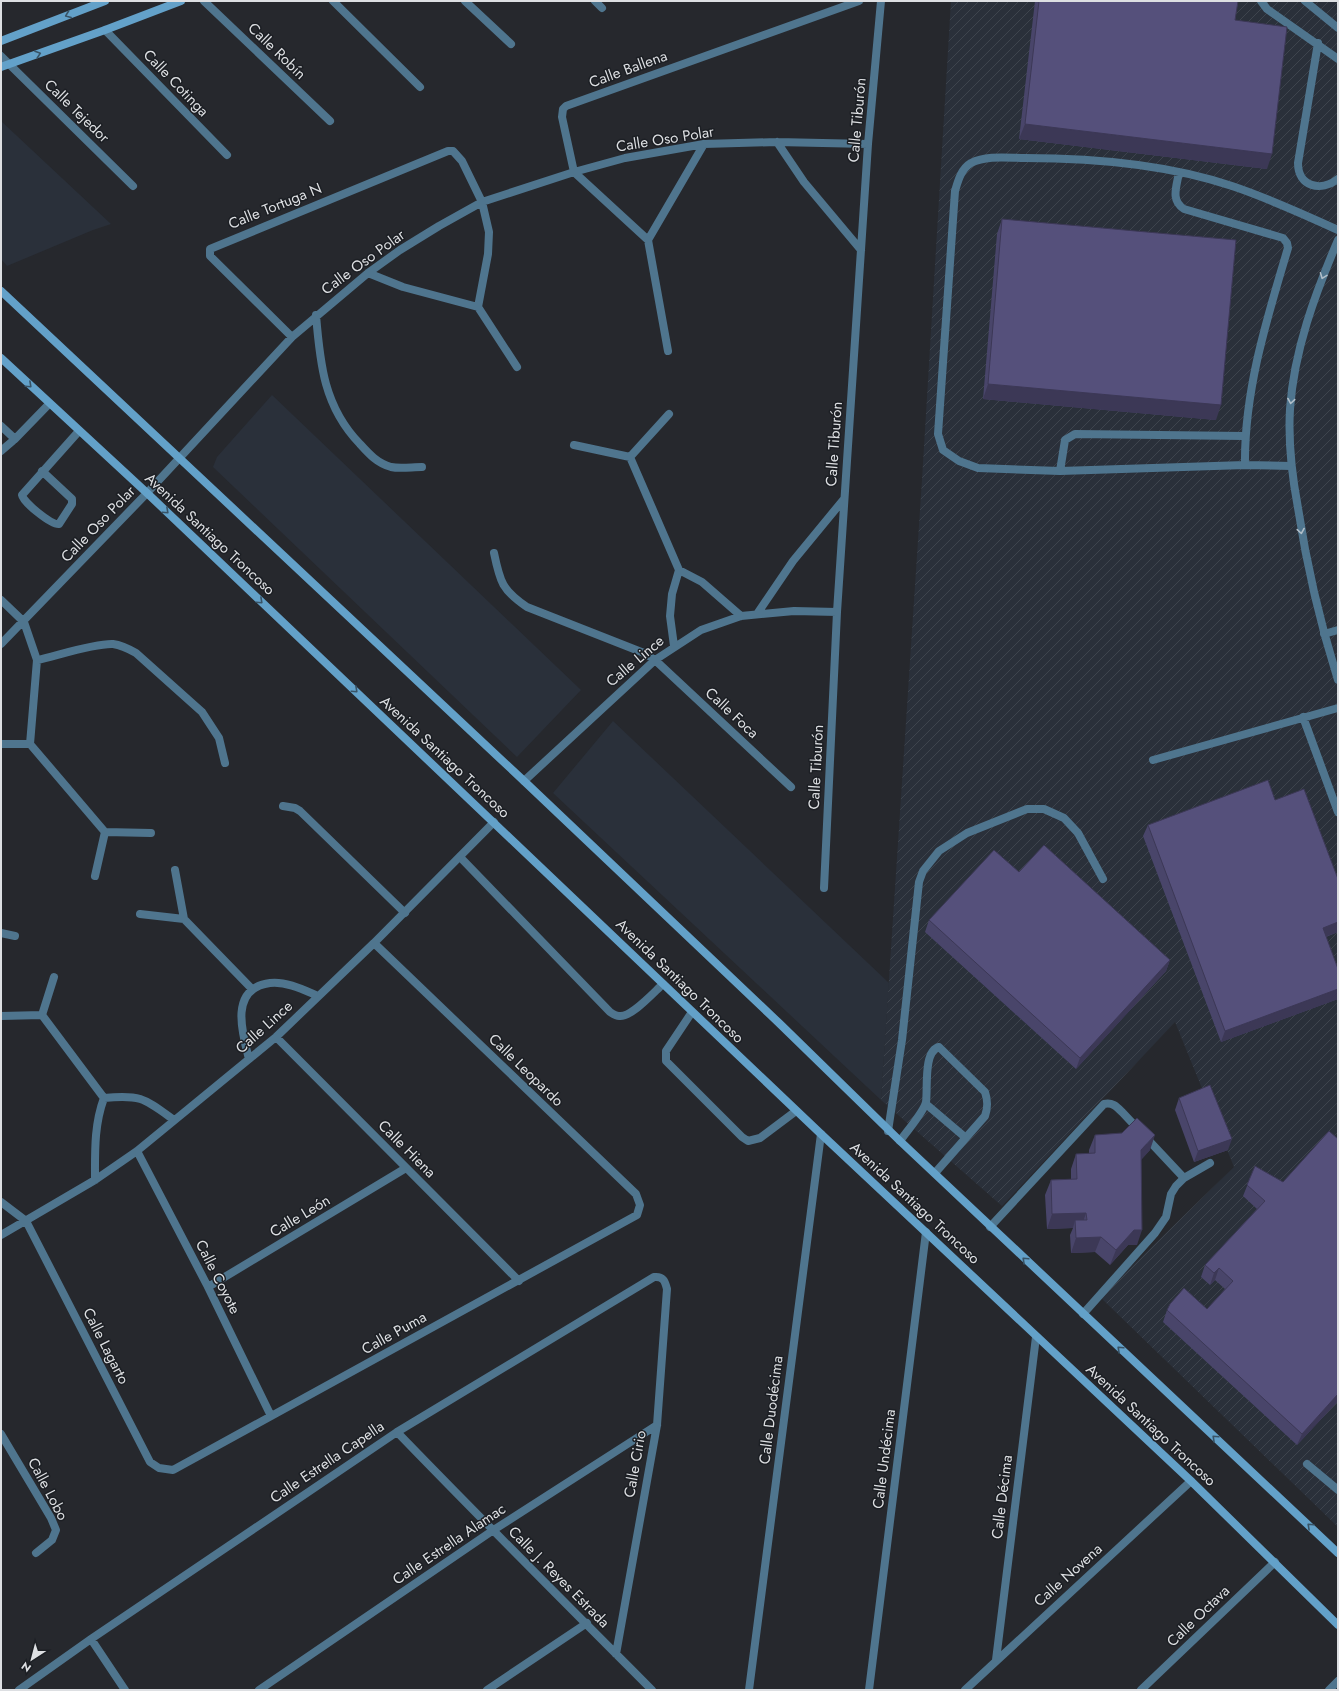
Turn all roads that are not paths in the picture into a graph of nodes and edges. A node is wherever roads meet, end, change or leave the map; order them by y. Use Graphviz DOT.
graph roads {
  1 [pos="105,1"];
  2 [pos="180,1"];
  3 [pos="204,1"];
  4 [pos="333,1"];
  5 [pos="465,1"];
  6 [pos="595,1"];
  7 [pos="859,1"];
  8 [pos="881,1"];
  9 [pos="1261,1"];
  10 [pos="1305,1"];
  11 [pos="602,8"];
  12 [pos="1338,28"];
  13 [pos="105,30"];
  14 [pos="1,41"];
  15 [pos="1318,43"];
  16 [pos="511,44"];
  17 [pos="1,56"];
  18 [pos="1338,59"];
  19 [pos="9,64"];
  20 [pos="1,67"];
  21 [pos="420,87"];
  22 [pos="330,121"];
  23 [pos="777,142"];
  24 [pos="704,144"];
  25 [pos="868,144"];
  26 [pos="227,155"];
  27 [pos="574,172"];
  28 [pos="1179,172"];
  29 [pos="1338,179"];
  30 [pos="133,186"];
  31 [pos="482,202"];
  32 [pos="1338,230"];
  33 [pos="648,240"];
  34 [pos="1338,240"];
  35 [pos="861,250"];
  36 [pos="368,273"];
  37 [pos="1,291"];
  38 [pos="478,307"];
  39 [pos="316,315"];
  40 [pos="292,337"];
  41 [pos="668,350"];
  42 [pos="1,358"];
  43 [pos="517,367"];
  44 [pos="49,404"];
  45 [pos="669,414"];
  46 [pos="1,426"];
  47 [pos="79,431"];
  48 [pos="1244,436"];
  49 [pos="15,439"];
  50 [pos="574,445"];
  51 [pos="1,451"];
  52 [pos="630,456"];
  53 [pos="180,458"];
  54 [pos="1245,465"];
  55 [pos="1291,466"];
  56 [pos="422,467"];
  57 [pos="42,471"];
  58 [pos="1060,471"];
  59 [pos="147,493"];
  60 [pos="844,499"];
  61 [pos="494,554"];
  62 [pos="679,570"];
  63 [pos="1,600"];
  64 [pos="837,612"];
  65 [pos="757,614"];
  66 [pos="741,616"];
  67 [pos="24,622"];
  68 [pos="1338,630"];
  69 [pos="1324,634"];
  70 [pos="1,644"];
  71 [pos="674,646"];
  72 [pos="36,660"];
  73 [pos="655,660"];
  74 [pos="1338,680"];
  75 [pos="1338,708"];
  76 [pos="1303,717"];
  77 [pos="1,744"];
  78 [pos="30,744"];
  79 [pos="1153,760"];
  80 [pos="226,763"];
  81 [pos="524,781"];
  82 [pos="791,787"];
  83 [pos="283,806"];
  84 [pos="1338,812"];
  85 [pos="494,822"];
  86 [pos="105,832"];
  87 [pos="151,834"];
  88 [pos="460,857"];
  89 [pos="175,870"];
  90 [pos="95,876"];
  91 [pos="1103,879"];
  92 [pos="824,888"];
  93 [pos="405,913"];
  94 [pos="140,914"];
  95 [pos="184,919"];
  96 [pos="1,933"];
  97 [pos="16,936"];
  98 [pos="374,943"];
  99 [pos="54,977"];
  100 [pos="663,984"];
  101 [pos="252,989"];
  102 [pos="318,996"];
  103 [pos="692,1012"];
  104 [pos="42,1015"];
  105 [pos="1,1016"];
  106 [pos="276,1037"];
  107 [pos="248,1059"];
  108 [pos="104,1098"];
  109 [pos="926,1104"];
  110 [pos="796,1111"];
  111 [pos="174,1120"];
  112 [pos="888,1130"];
  113 [pos="821,1134"];
  114 [pos="966,1138"];
  115 [pos="900,1142"];
  116 [pos="136,1151"];
  117 [pos="1210,1163"];
  118 [pos="406,1168"];
  119 [pos="935,1174"];
  120 [pos="1184,1178"];
  121 [pos="95,1180"];
  122 [pos="1,1202"];
  123 [pos="26,1221"];
  124 [pos="628,1221"];
  125 [pos="990,1227"];
  126 [pos="926,1232"];
  127 [pos="1,1235"];
  128 [pos="662,1278"];
  129 [pos="518,1281"];
  130 [pos="208,1287"];
  131 [pos="1083,1314"];
  132 [pos="1036,1337"];
  133 [pos="271,1416"];
  134 [pos="657,1425"];
  135 [pos="397,1432"];
  136 [pos="1,1434"];
  137 [pos="1307,1464"];
  138 [pos="173,1470"];
  139 [pos="1191,1481"];
  140 [pos="1338,1490"];
  141 [pos="492,1531"];
  142 [pos="1321,1537"];
  143 [pos="1338,1545"];
  144 [pos="36,1553"];
  145 [pos="1338,1553"];
  146 [pos="1275,1562"];
  147 [pos="587,1623"];
  148 [pos="1338,1624"];
  149 [pos="91,1639"];
  150 [pos="616,1654"];
  151 [pos="996,1660"];
  152 [pos="1338,1681"];
  153 [pos="19,1690"];
  154 [pos="125,1690"];
  155 [pos="260,1690"];
  156 [pos="487,1690"];
  157 [pos="652,1690"];
  158 [pos="749,1690"];
  159 [pos="869,1690"];
  160 [pos="965,1690"];
  161 [pos="1141,1690"];
  162 [pos="1329,1690"];
  1 -- 14 [label="main road, one-way"];
  2 -- 13 [label="main road"];
  3 -- 22 [label="street, Calle Robín"];
  4 -- 21 [label="street"];
  5 -- 16 [label="street"];
  6 -- 11 [label="street"];
  7 -- 27 [label="street, Calle Ballena"];
  8 -- 25 [label="street, Calle Tiburón"];
  9 -- 15 [label="street"];
  10 -- 12 [label="street"];
  19 -- 13 [label="main road, one-way"];
  13 -- 26 [label="street, Calle Cotinga"];
  15 -- 18 [label="street"];
  15 -- 29 [label="street"];
  17 -- 19 [label="street, Calle Tejedor"];
  19 -- 20 [label="main road"];
  19 -- 30 [label="street, Calle Tejedor"];
  23 -- 24 [label="street, Calle Oso Polar"];
  23 -- 25 [label="street, Calle Oso Polar"];
  23 -- 35 [label="street"];
  24 -- 27 [label="street, Calle Oso Polar"];
  24 -- 33 [label="street"];
  25 -- 35 [label="street, Calle Tiburón"];
  27 -- 31 [label="street, Calle Oso Polar"];
  27 -- 33 [label="street"];
  28 -- 32 [label="street"];
  28 -- 48 [label="street"];
  28 -- 58 [label="street"];
  31 -- 36 [label="street, Calle Oso Polar"];
  31 -- 38 [label="street"];
  31 -- 40 [label="street, Calle Tortuga N"];
  33 -- 41 [label="street"];
  34 -- 55 [label="street, one-way"];
  35 -- 60 [label="street, Calle Tiburón"];
  36 -- 38 [label="street"];
  36 -- 39 [label="street, Calle Oso Polar"];
  37 -- 53 [label="main road"];
  38 -- 43 [label="street"];
  39 -- 40 [label="street, Calle Oso Polar"];
  39 -- 56 [label="street"];
  40 -- 53 [label="street, Calle Oso Polar"];
  42 -- 44 [label="main road, Avenida Santiago Troncoso, one-way"];
  44 -- 47 [label="main road, Avenida Santiago Troncoso"];
  44 -- 49 [label="street"];
  45 -- 52 [label="street"];
  46 -- 49 [label="street"];
  47 -- 57 [label="street"];
  47 -- 59 [label="main road, Avenida Santiago Troncoso"];
  48 -- 54 [label="street"];
  48 -- 58 [label="street"];
  49 -- 51 [label="street"];
  50 -- 52 [label="street"];
  52 -- 62 [label="street"];
  53 -- 59 [label="street, Calle Oso Polar"];
  53 -- 81 [label="main road"];
  54 -- 55 [label="street"];
  54 -- 58 [label="street"];
  55 -- 69 [label="street, one-way"];
  57 -- 57 [label="street"];
  59 -- 67 [label="street, Calle Oso Polar"];
  59 -- 85 [label="main road, Avenida Santiago Troncoso, one-way"];
  60 -- 64 [label="street, Calle Tiburón"];
  60 -- 65 [label="street"];
  61 -- 73 [label="street, Calle Foca"];
  62 -- 66 [label="street"];
  62 -- 71 [label="street"];
  63 -- 67 [label="street"];
  64 -- 65 [label="street, Calle Lince"];
  64 -- 92 [label="street, Calle Tiburón"];
  65 -- 66 [label="street, Calle Lince"];
  66 -- 71 [label="street, Calle Lince"];
  67 -- 70 [label="street, Calle Oso Polar"];
  67 -- 72 [label="street"];
  68 -- 69 [label="street"];
  69 -- 74 [label="street"];
  71 -- 73 [label="street, Calle Lince"];
  72 -- 78 [label="street"];
  72 -- 80 [label="street"];
  73 -- 81 [label="street, Calle Lince"];
  73 -- 82 [label="street, Calle Foca"];
  75 -- 76 [label="street"];
  76 -- 79 [label="street"];
  76 -- 84 [label="street"];
  77 -- 78 [label="street"];
  78 -- 86 [label="street"];
  81 -- 112 [label="main road"];
  83 -- 93 [label="street"];
  85 -- 88 [label="street, Calle Lince"];
  85 -- 100 [label="main road, Avenida Santiago Troncoso"];
  86 -- 87 [label="street"];
  86 -- 90 [label="street"];
  88 -- 93 [label="street, Calle Lince"];
  88 -- 100 [label="street"];
  89 -- 95 [label="street"];
  91 -- 112 [label="street"];
  93 -- 98 [label="street, Calle Lince"];
  94 -- 95 [label="street"];
  95 -- 101 [label="street"];
  96 -- 97 [label="street"];
  98 -- 102 [label="street, Calle Lince"];
  98 -- 124 [label="street, Calle Leopardo"];
  99 -- 104 [label="street"];
  100 -- 103 [label="main road, Avenida Santiago Troncoso"];
  101 -- 102 [label="street"];
  101 -- 107 [label="street"];
  102 -- 106 [label="street, Calle Lince"];
  103 -- 110 [label="main road, Avenida Santiago Troncoso"];
  103 -- 110 [label="street"];
  104 -- 105 [label="street"];
  104 -- 108 [label="street"];
  106 -- 107 [label="street, Calle Lince"];
  106 -- 118 [label="street, Calle Hiena"];
  107 -- 111 [label="street, Calle Lince"];
  108 -- 111 [label="street"];
  108 -- 121 [label="street"];
  109 -- 114 [label="street"];
  109 -- 114 [label="street"];
  109 -- 115 [label="street"];
  110 -- 113 [label="main road, Avenida Santiago Troncoso"];
  111 -- 116 [label="street, Calle Lince"];
  112 -- 115 [label="main road"];
  113 -- 126 [label="main road, Avenida Santiago Troncoso"];
  113 -- 158 [label="street, Calle Duodécima"];
  114 -- 119 [label="street"];
  115 -- 119 [label="main road"];
  116 -- 121 [label="street, Calle Lince"];
  116 -- 130 [label="street, Calle Coyote"];
  117 -- 120 [label="street"];
  118 -- 129 [label="street, Calle Hiena"];
  118 -- 130 [label="street, Calle León"];
  119 -- 125 [label="main road"];
  120 -- 125 [label="street"];
  120 -- 131 [label="street"];
  121 -- 123 [label="street, Calle Lince"];
  122 -- 123 [label="street"];
  123 -- 127 [label="street, Calle Lince"];
  123 -- 138 [label="street, Calle Lagarto"];
  124 -- 129 [label="street, Calle Puma"];
  131 -- 125 [label="main road, one-way"];
  126 -- 132 [label="main road, Avenida Santiago Troncoso"];
  126 -- 159 [label="street, Calle Undécima"];
  128 -- 134 [label="street, Calle Cirio"];
  128 -- 135 [label="street, Calle Estrella Capella"];
  129 -- 133 [label="street, Calle Puma"];
  130 -- 133 [label="street, Calle Coyote"];
  142 -- 131 [label="main road, one-way"];
  132 -- 139 [label="main road, Avenida Santiago Troncoso"];
  132 -- 151 [label="street, Calle Décima"];
  133 -- 138 [label="street, Calle Puma"];
  134 -- 141 [label="street, Calle Estrella Alamac"];
  134 -- 150 [label="street, Calle Cirio"];
  135 -- 141 [label="street, Calle J. Reyes Estrada"];
  135 -- 149 [label="street, Calle Estrella Capella"];
  136 -- 144 [label="street, Calle Lobo"];
  137 -- 140 [label="street"];
  139 -- 146 [label="main road, Avenida Santiago Troncoso"];
  139 -- 151 [label="street, Calle Novena"];
  141 -- 147 [label="street, Calle J. Reyes Estrada"];
  141 -- 155 [label="street, Calle Estrella Alamac"];
  142 -- 143 [label="main road"];
  142 -- 145 [label="main road"];
  146 -- 148 [label="main road, Avenida Santiago Troncoso"];
  146 -- 161 [label="street, Calle Octava"];
  147 -- 150 [label="street, Calle J. Reyes Estrada"];
  147 -- 156 [label="street"];
  149 -- 153 [label="street, Calle Estrella Capella"];
  149 -- 154 [label="street"];
  150 -- 157 [label="street, Calle J. Reyes Estrada"];
  151 -- 160 [label="street, Calle Novena"];
  152 -- 162 [label="street"];
}
